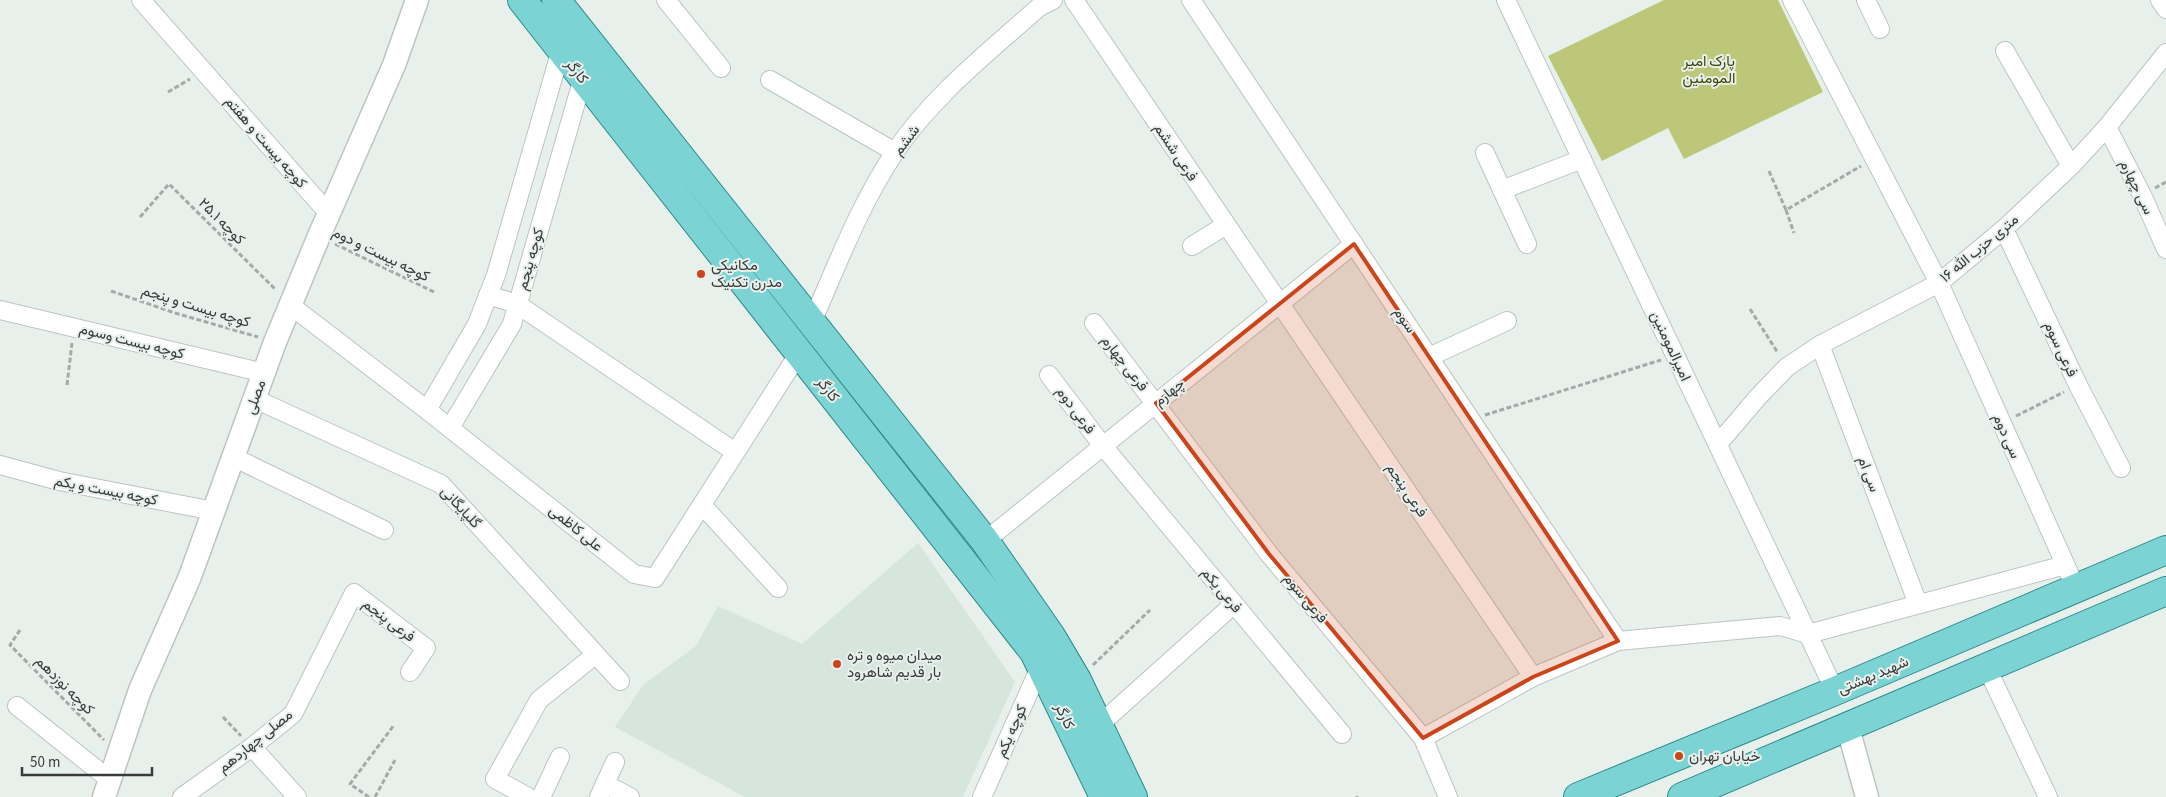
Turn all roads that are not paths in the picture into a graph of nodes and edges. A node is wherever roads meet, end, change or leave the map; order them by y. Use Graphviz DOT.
graph roads {
  1 [pos="141,0"];
  2 [pos="522,0"];
  3 [pos="666,0"];
  4 [pos="1074,0"];
  5 [pos="1191,0"];
  6 [pos="1506,0"];
  7 [pos="1792,0"];
  8 [pos="1866,0"];
  9 [pos="2160,0"];
  10 [pos="412,2"];
  11 [pos="559,2"];
  12 [pos="1040,2"];
  13 [pos="2166,8"];
  14 [pos="1880,29"];
  15 [pos="561,50"];
  16 [pos="2005,51"];
  17 [pos="2166,53"];
  18 [pos="721,68"];
  19 [pos="583,78"];
  20 [pos="770,80"];
  21 [pos="2107,127"];
  22 [pos="895,152"];
  23 [pos="1485,153"];
  24 [pos="1582,159"];
  25 [pos="2071,166"];
  26 [pos="1502,190"];
  27 [pos="329,214"];
  28 [pos="1226,225"];
  29 [pos="2004,229"];
  30 [pos="1354,244"];
  31 [pos="1527,244"];
  32 [pos="1192,246"];
  33 [pos="2166,249"];
  34 [pos="1939,283"];
  35 [pos="488,295"];
  36 [pos="1280,303"];
  37 [pos="517,304"];
  38 [pos="290,305"];
  39 [pos="0,310"];
  40 [pos="1507,321"];
  41 [pos="812,322"];
  42 [pos="1094,323"];
  43 [pos="1820,345"];
  44 [pos="799,353"];
  45 [pos="1429,357"];
  46 [pos="264,373"];
  47 [pos="1049,375"];
  48 [pos="255,399"];
  49 [pos="1156,403"];
  50 [pos="428,410"];
  51 [pos="450,428"];
  52 [pos="1718,444"];
  53 [pos="1103,446"];
  54 [pos="735,452"];
  55 [pos="233,457"];
  56 [pos="0,465"];
  57 [pos="2121,468"];
  58 [pos="702,505"];
  59 [pos="214,511"];
  60 [pos="384,530"];
  61 [pos="985,540"];
  62 [pos="2166,550"];
  63 [pos="2071,577"];
  64 [pos="778,588"];
  65 [pos="2166,591"];
  66 [pos="354,593"];
  67 [pos="1234,604"];
  68 [pos="1918,604"];
  69 [pos="1808,634"];
  70 [pos="1618,641"];
  71 [pos="595,655"];
  72 [pos="1041,665"];
  73 [pos="1987,668"];
  74 [pos="410,672"];
  75 [pos="1533,677"];
  76 [pos="620,680"];
  77 [pos="1835,691"];
  78 [pos="17,706"];
  79 [pos="1098,726"];
  80 [pos="1848,728"];
  81 [pos="1342,734"];
  82 [pos="1423,738"];
  83 [pos="252,747"];
  84 [pos="560,757"];
  85 [pos="615,762"];
  86 [pos="107,788"];
  87 [pos="602,790"];
  88 [pos="203,791"];
  89 [pos="182,797"];
  90 [pos="297,797"];
  91 [pos="528,797"];
  92 [pos="541,797"];
  93 [pos="630,797"];
  94 [pos="982,797"];
  95 [pos="1104,797"];
  96 [pos="1132,797"];
  97 [pos="1448,797"];
  98 [pos="1578,797"];
  99 [pos="1682,797"];
  100 [pos="1867,797"];
  101 [pos="2048,797"];
  1 -- 27 [label="street, کوچه بیست و هفتم"];
  2 -- 15 [label="main road, کارگر"];
  3 -- 18 [label="street"];
  4 -- 28 [label="street, فرعی ششم"];
  5 -- 30 [label="street, سوم"];
  6 -- 24 [label="street, امیرالمومنین"];
  7 -- 34 [label="street, سی دوم"];
  8 -- 14 [label="street"];
  9 -- 13 [label="street"];
  10 -- 27 [label="street, مصلی"];
  11 -- 41 [label="main road, کارگر"];
  12 -- 22 [label="street, ششم"];
  15 -- 19 [label="main road, کارگر"];
  15 -- 35 [label="street"];
  16 -- 25 [label="street"];
  17 -- 21 [label="street, ۱۶ متری حزب الله"];
  19 -- 37 [label="street, کوچه پنجم"];
  19 -- 44 [label="main road, کارگر"];
  20 -- 22 [label="street"];
  21 -- 25 [label="street, ۱۶ متری حزب الله"];
  21 -- 33 [label="street, سی چهارم"];
  22 -- 41 [label="street, ششم"];
  23 -- 26 [label="street"];
  24 -- 26 [label="street"];
  24 -- 52 [label="street, امیرالمومنین"];
  25 -- 29 [label="street, ۱۶ متری حزب الله"];
  26 -- 31 [label="street"];
  27 -- 38 [label="street, مصلی"];
  28 -- 32 [label="street"];
  28 -- 36 [label="street, فرعی ششم"];
  29 -- 34 [label="street, ۱۶ متری حزب الله"];
  29 -- 57 [label="street, فرعی سوم"];
  30 -- 36 [label="street, چهارم"];
  30 -- 45 [label="street, سوم"];
  34 -- 43 [label="street, ۱۶ متری حزب الله"];
  34 -- 63 [label="street, سی دوم"];
  35 -- 37 [label="street"];
  35 -- 50 [label="street"];
  36 -- 49 [label="street, چهارم"];
  36 -- 75 [label="street, فرعی پنجم"];
  37 -- 51 [label="street, کوچه پنجم"];
  37 -- 54 [label="street"];
  38 -- 46 [label="street, مصلی"];
  38 -- 50 [label="street, علی کاظمی"];
  39 -- 46 [label="street, کوچه بیست وسوم"];
  40 -- 45 [label="street"];
  41 -- 61 [label="main road, کارگر"];
  42 -- 49 [label="street, فرعی چهارم"];
  43 -- 52 [label="street, ۱۶ متری حزب الله"];
  43 -- 68 [label="street, سی ام"];
  44 -- 54 [label="street, علی کاظمی"];
  44 -- 72 [label="main road, کارگر"];
  45 -- 70 [label="street, سوم"];
  46 -- 48 [label="street, مصلی"];
  47 -- 53 [label="street, فرعی دوم"];
  48 -- 55 [label="street, مصلی"];
  48 -- 71 [label="street, گلپایگانی"];
  49 -- 53 [label="street, چهارم"];
  49 -- 82 [label="street, فرعی سوم"];
  50 -- 51 [label="street, علی کاظمی"];
  51 -- 58 [label="street, علی کاظمی"];
  52 -- 69 [label="street, امیرالمومنین"];
  53 -- 61 [label="street, چهارم"];
  53 -- 67 [label="street, فرعی یکم"];
  54 -- 58 [label="street, علی کاظمی"];
  55 -- 59 [label="street, مصلی"];
  55 -- 60 [label="street"];
  56 -- 59 [label="street, کوچه بیست و یکم"];
  58 -- 64 [label="street"];
  59 -- 86 [label="street, مصلی"];
  61 -- 79 [label="main road, کارگر"];
  62 -- 63 [label="main road, شهید بهشتی"];
  63 -- 68 [label="street"];
  63 -- 77 [label="main road, شهید بهشتی"];
  65 -- 73 [label="main road"];
  66 -- 74 [label="street, فرعی پنجم"];
  66 -- 83 [label="street, مصلی چهاردهم"];
  67 -- 79 [label="street"];
  67 -- 81 [label="street, فرعی یکم"];
  68 -- 69 [label="street"];
  69 -- 70 [label="street"];
  69 -- 77 [label="street, امیرالمومنین"];
  70 -- 75 [label="street"];
  71 -- 76 [label="street, گلپایگانی"];
  71 -- 91 [label="street"];
  72 -- 94 [label="street, کوچه یکم"];
  72 -- 95 [label="main road, کارگر"];
  73 -- 80 [label="main road"];
  73 -- 101 [label="street"];
  75 -- 82 [label="street"];
  77 -- 98 [label="main road, شهید بهشتی"];
  78 -- 86 [label="street"];
  79 -- 96 [label="main road, کارگر"];
  80 -- 99 [label="main road"];
  80 -- 100 [label="street"];
  82 -- 97 [label="street, فرعی سوم"];
  83 -- 88 [label="street, مصلی چهاردهم"];
  83 -- 90 [label="street"];
  84 -- 92 [label="street"];
  85 -- 87 [label="street"];
  87 -- 93 [label="street"];
  88 -- 89 [label="street, مصلی چهاردهم"];
}
